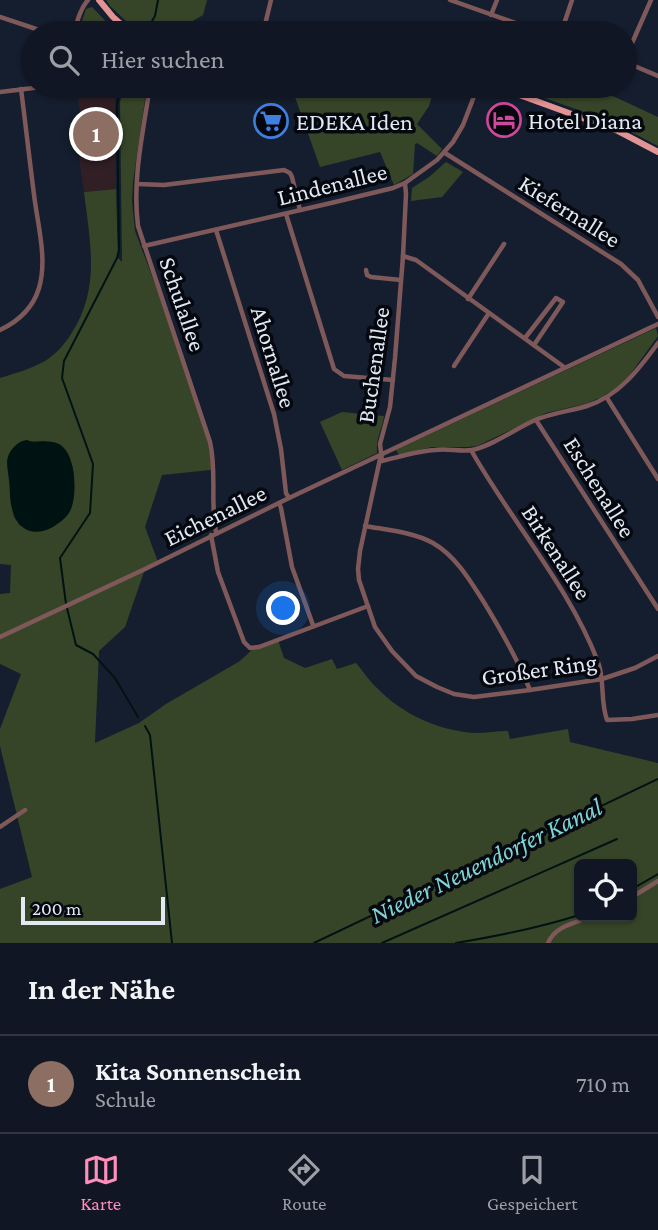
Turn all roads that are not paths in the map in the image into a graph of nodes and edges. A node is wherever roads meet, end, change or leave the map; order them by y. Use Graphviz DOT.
graph roads {
  1 [pos="88,0"];
  2 [pos="99,0"];
  3 [pos="271,0"];
  4 [pos="450,0"];
  5 [pos="497,0"];
  6 [pos="572,0"];
  7 [pos="651,0"];
  8 [pos="491,15"];
  9 [pos="0,17"];
  10 [pos="78,21"];
  11 [pos="118,21"];
  12 [pos="266,21"];
  13 [pos="509,21"];
  14 [pos="565,21"];
  15 [pos="21,24"];
  16 [pos="637,32"];
  17 [pos="637,66"];
  18 [pos="658,76"];
  19 [pos="21,89"];
  20 [pos="0,92"];
  21 [pos="22,98"];
  22 [pos="148,98"];
  23 [pos="473,98"];
  24 [pos="528,98"];
  25 [pos="658,152"];
  26 [pos="445,153"];
  27 [pos="405,183"];
  28 [pos="137,184"];
  29 [pos="300,210"];
  30 [pos="286,214"];
  31 [pos="216,230"];
  32 [pos="504,244"];
  33 [pos="145,246"];
  34 [pos="403,256"];
  35 [pos="366,270"];
  36 [pos="401,280"];
  37 [pos="468,299"];
  38 [pos="489,313"];
  39 [pos="658,317"];
  40 [pos="658,324"];
  41 [pos="0,330"];
  42 [pos="525,338"];
  43 [pos="658,343"];
  44 [pos="534,345"];
  45 [pos="454,366"];
  46 [pos="564,367"];
  47 [pos="393,380"];
  48 [pos="607,398"];
  49 [pos="536,420"];
  50 [pos="471,450"];
  51 [pos="382,454"];
  52 [pos="658,479"];
  53 [pos="289,498"];
  54 [pos="279,503"];
  55 [pos="365,526"];
  56 [pos="214,534"];
  57 [pos="368,606"];
  58 [pos="658,609"];
  59 [pos="313,625"];
  60 [pos="0,637"];
  61 [pos="658,656"];
  62 [pos="602,679"];
  63 [pos="530,690"];
  64 [pos="658,715"];
  65 [pos="25,810"];
  66 [pos="0,827"];
  67 [pos="658,881"];
  68 [pos="637,894"];
  69 [pos="578,922"];
  70 [pos="548,943"];
  1 -- 10 [label="street"];
  2 -- 11 [label="main road"];
  3 -- 12 [label="street"];
  4 -- 8 [label="street"];
  5 -- 8 [label="street"];
  6 -- 14 [label="street"];
  7 -- 16 [label="street"];
  8 -- 13 [label="street"];
  9 -- 15 [label="street"];
  17 -- 18 [label="street"];
  19 -- 20 [label="street"];
  21 -- 41 [label="street"];
  22 -- 28 [label="street, Schulallee"];
  23 -- 26 [label="street, Lindenallee"];
  24 -- 25 [label="main road"];
  26 -- 27 [label="street, Lindenallee"];
  26 -- 39 [label="street, Kiefernallee"];
  27 -- 29 [label="street, Lindenallee"];
  27 -- 34 [label="street, Buchenallee"];
  28 -- 29 [label="street"];
  28 -- 33 [label="street, Schulallee"];
  29 -- 30 [label="street, Lindenallee"];
  30 -- 31 [label="street, Lindenallee"];
  30 -- 47 [label="street"];
  31 -- 33 [label="street, Lindenallee"];
  31 -- 53 [label="street, Ahornallee"];
  32 -- 37 [label="street"];
  33 -- 56 [label="street, Schulallee"];
  34 -- 36 [label="street, Buchenallee"];
  34 -- 37 [label="street"];
  35 -- 36 [label="street, Buchenallee"];
  36 -- 47 [label="street, Buchenallee"];
  37 -- 38 [label="street"];
  38 -- 42 [label="street"];
  38 -- 45 [label="street"];
  40 -- 46 [label="street, Eichenallee"];
  42 -- 44 [label="street"];
  42 -- 44 [label="street"];
  43 -- 48 [label="street, Eichenallee"];
  44 -- 46 [label="street"];
  46 -- 51 [label="street, Eichenallee"];
  47 -- 51 [label="street, Buchenallee"];
  48 -- 49 [label="street, Eichenallee"];
  48 -- 52 [label="street"];
  49 -- 50 [label="street, Eichenallee"];
  49 -- 58 [label="street, Eschenallee"];
  50 -- 51 [label="street, Eichenallee"];
  50 -- 62 [label="street, Birkenallee"];
  51 -- 53 [label="street, Eichenallee"];
  51 -- 55 [label="street, Großer Ring"];
  53 -- 54 [label="street, Eichenallee"];
  54 -- 56 [label="street, Eichenallee"];
  54 -- 59 [label="street"];
  55 -- 57 [label="street, Großer Ring"];
  55 -- 63 [label="street"];
  56 -- 59 [label="street, Schulallee"];
  56 -- 60 [label="street, Eichenallee"];
  57 -- 59 [label="street"];
  57 -- 63 [label="street, Großer Ring"];
  61 -- 62 [label="street, Großer Ring"];
  62 -- 63 [label="street, Großer Ring"];
  62 -- 64 [label="street, Birkenallee"];
  65 -- 66 [label="street"];
  67 -- 68 [label="street"];
  69 -- 70 [label="street"];
}
